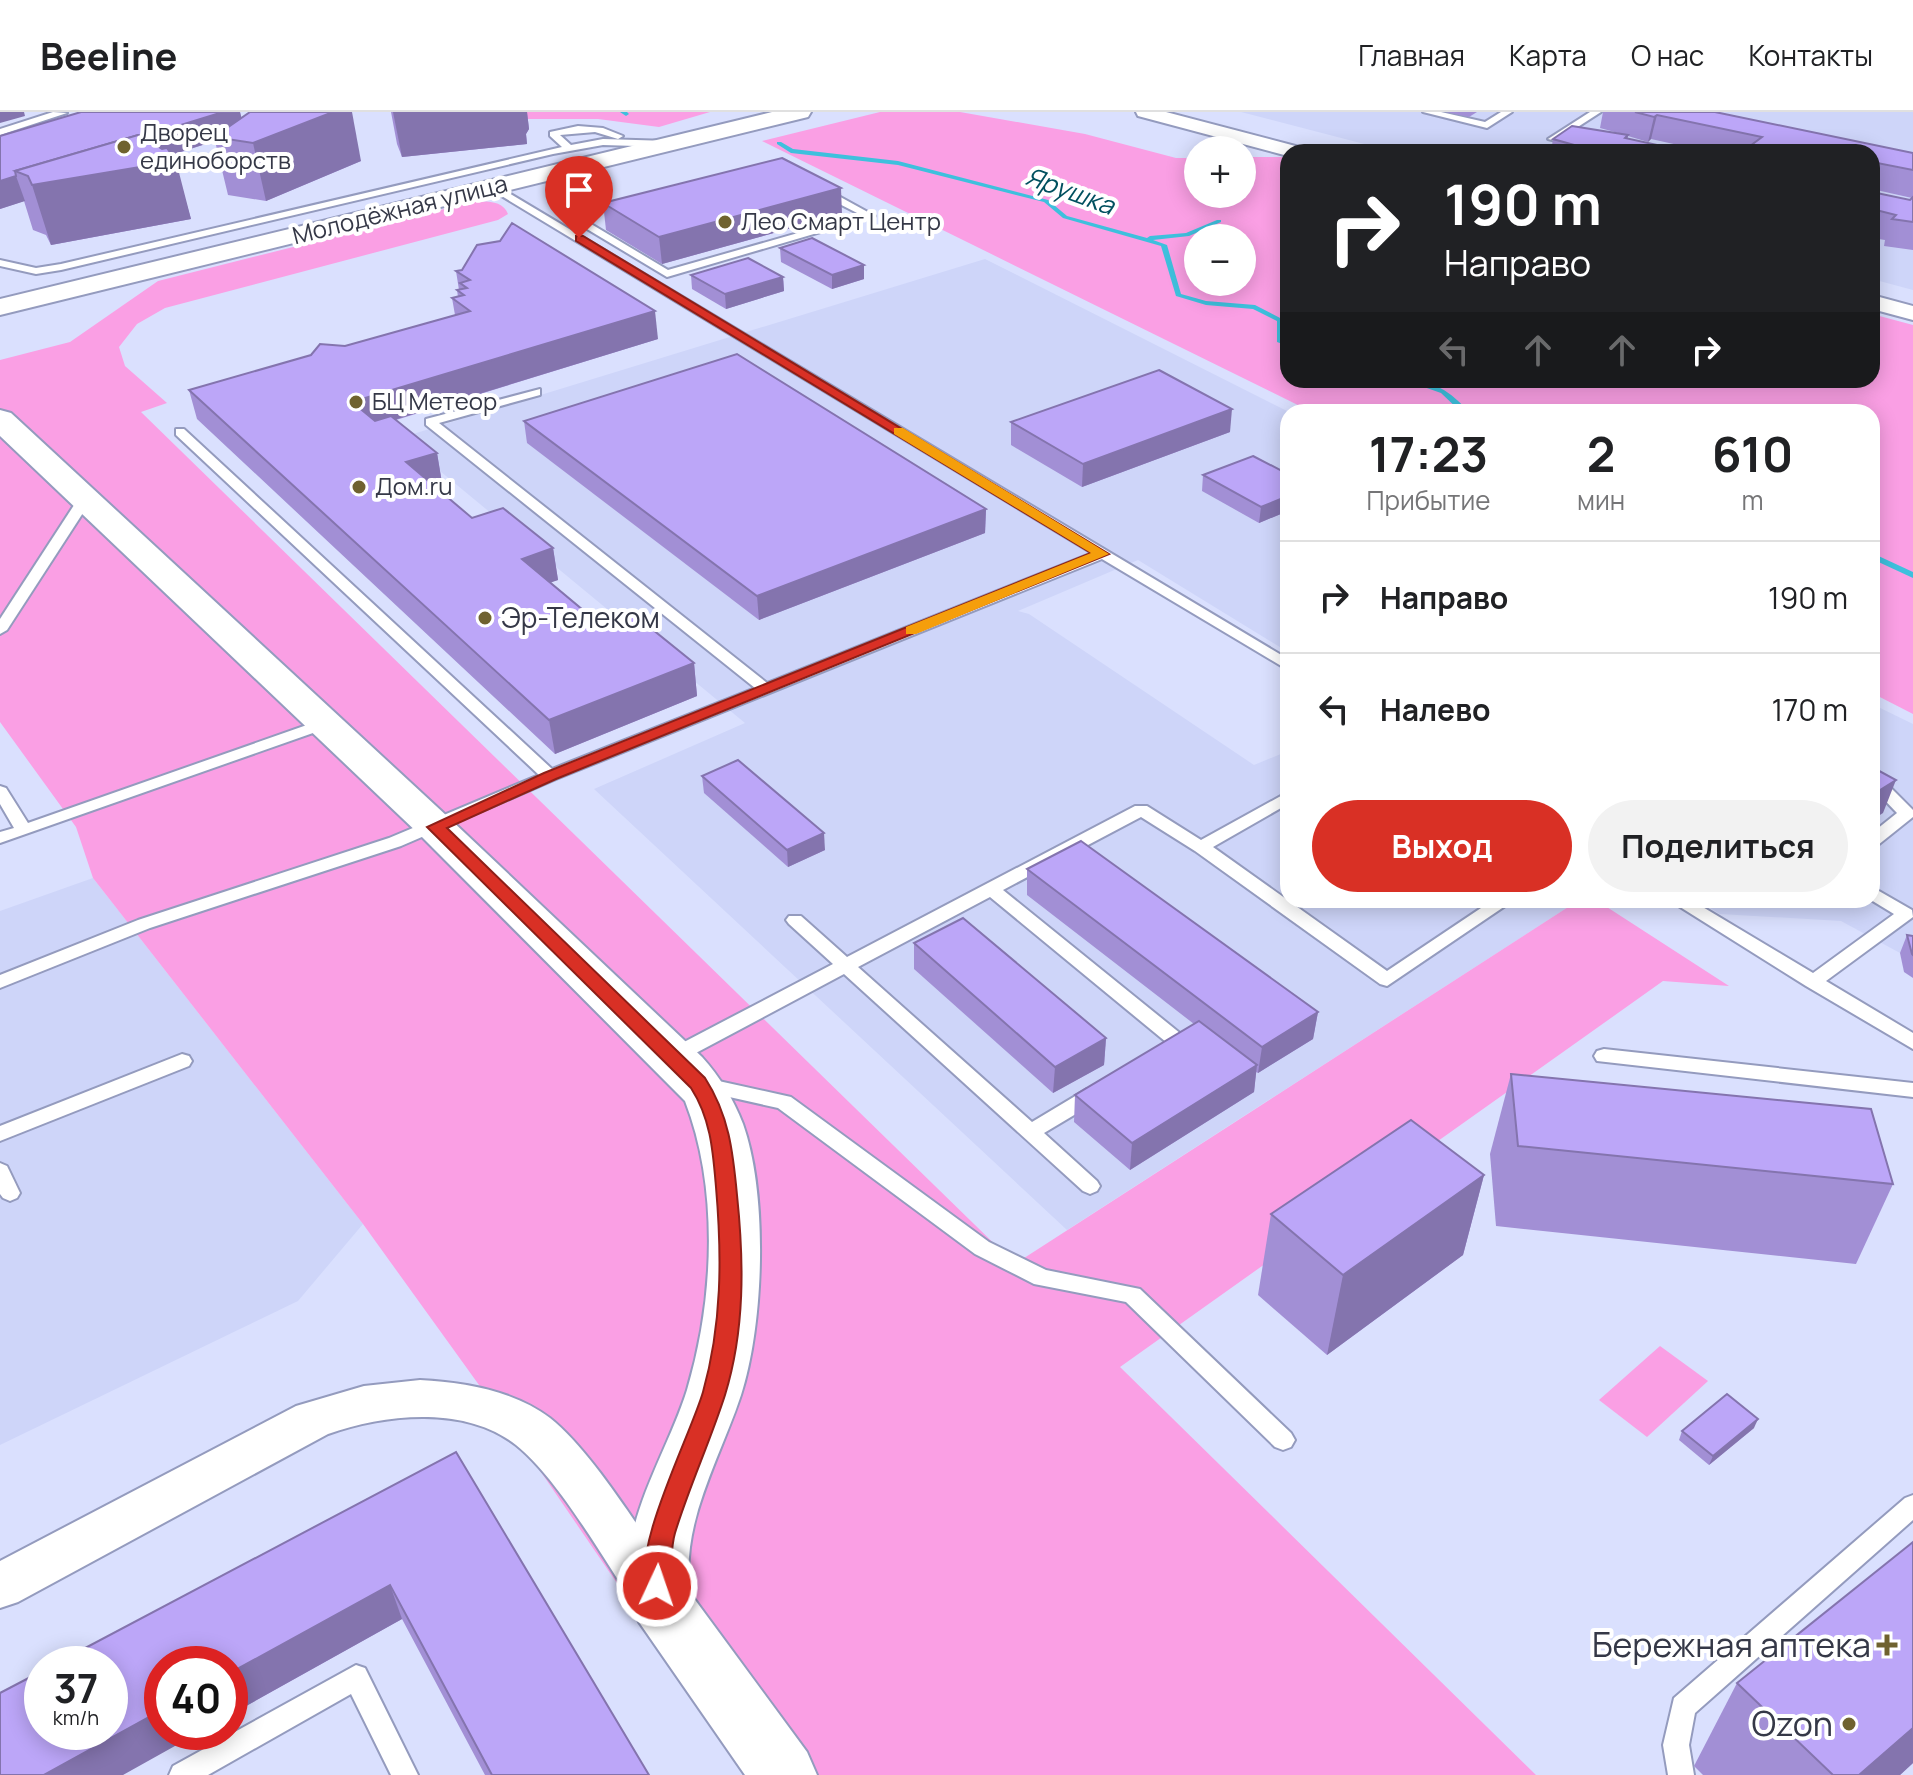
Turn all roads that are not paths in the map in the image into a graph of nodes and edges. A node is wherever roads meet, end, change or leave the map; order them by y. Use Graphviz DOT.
graph roads {
  1 [pos="58,112"];
  2 [pos="800,112"];
  3 [pos="1145,112"];
  4 [pos="1428,112"];
  5 [pos="1507,112"];
  6 [pos="1596,112"];
  7 [pos="0,132"];
  8 [pos="1574,137"];
  9 [pos="622,142"];
  10 [pos="671,144"];
  11 [pos="569,148"];
  12 [pos="1280,148"];
  13 [pos="803,181"];
  14 [pos="494,187"];
  15 [pos="572,217"];
  16 [pos="0,263"];
  17 [pos="1880,304"];
  18 [pos="0,307"];
  19 [pos="1913,313"];
  20 [pos="536,392"];
  21 [pos="3,426"];
  22 [pos="180,432"];
  23 [pos="85,499"];
  24 [pos="1102,554"];
  25 [pos="24,594"];
  26 [pos="0,603"];
  27 [pos="0,630"];
  28 [pos="1280,660"];
  29 [pos="765,689"];
  30 [pos="324,724"];
  31 [pos="550,776"];
  32 [pos="1880,786"];
  33 [pos="0,791"];
  34 [pos="1280,802"];
  35 [pos="435,827"];
  36 [pos="24,830"];
  37 [pos="1880,835"];
  38 [pos="0,838"];
  39 [pos="1201,847"];
  40 [pos="991,889"];
  41 [pos="1880,898"];
  42 [pos="1280,903"];
  43 [pos="1286,908"];
  44 [pos="1493,908"];
  45 [pos="1691,908"];
  46 [pos="795,920"];
  47 [pos="846,965"];
  48 [pos="0,982"];
  49 [pos="1813,982"];
  50 [pos="1913,1042"];
  51 [pos="1604,1056"];
  52 [pos="1152,1059"];
  53 [pos="182,1061"];
  54 [pos="685,1070"];
  55 [pos="1112,1083"];
  56 [pos="1913,1090"];
  57 [pos="1030,1132"];
  58 [pos="0,1134"];
  59 [pos="0,1171"];
  60 [pos="1090,1186"];
  61 [pos="10,1193"];
  62 [pos="1283,1440"];
  63 [pos="1913,1505"];
  64 [pos="0,1586"];
  65 [pos="661,1602"];
  66 [pos="182,1775"];
  67 [pos="405,1775"];
  68 [pos="784,1775"];
  69 [pos="1681,1775"];
  1 -- 7 [label="lane"];
  2 -- 10 [label="street, Молодёжная улица"];
  3 -- 12 [label="street"];
  4 -- 5 [label="lane"];
  6 -- 8 [label="lane"];
  9 -- 10 [label="lane"];
  9 -- 11 [label="lane"];
  9 -- 11 [label="lane"];
  10 -- 14 [label="street, Молодёжная улица"];
  11 -- 16 [label="lane"];
  13 -- 15 [label="lane"];
  14 -- 18 [label="street, Молодёжная улица"];
  14 -- 24 [label="lane"];
  17 -- 19 [label="street"];
  20 -- 29 [label="lane"];
  21 -- 23 [label="street"];
  22 -- 31 [label="lane"];
  23 -- 25 [label="lane"];
  23 -- 30 [label="street"];
  24 -- 28 [label="lane"];
  24 -- 29 [label="lane"];
  25 -- 26 [label="lane"];
  25 -- 27 [label="lane"];
  29 -- 31 [label="lane"];
  30 -- 35 [label="street"];
  30 -- 36 [label="lane"];
  31 -- 35 [label="lane"];
  32 -- 37 [label="lane"];
  33 -- 36 [label="lane"];
  34 -- 39 [label="lane"];
  35 -- 48 [label="lane"];
  35 -- 54 [label="street"];
  36 -- 38 [label="lane"];
  39 -- 40 [label="lane"];
  39 -- 42 [label="lane"];
  40 -- 47 [label="lane"];
  40 -- 52 [label="lane"];
  41 -- 49 [label="lane"];
  43 -- 44 [label="lane"];
  45 -- 49 [label="lane"];
  46 -- 47 [label="lane"];
  47 -- 54 [label="lane"];
  47 -- 57 [label="lane"];
  49 -- 50 [label="lane"];
  51 -- 56 [label="lane"];
  53 -- 58 [label="lane"];
  54 -- 62 [label="lane"];
  54 -- 65 [label="street"];
  55 -- 57 [label="lane"];
  57 -- 60 [label="lane"];
  59 -- 61 [label="lane"];
  63 -- 69 [label="lane"];
  64 -- 65 [label="street"];
  65 -- 68 [label="street"];
  66 -- 67 [label="lane"];
}
